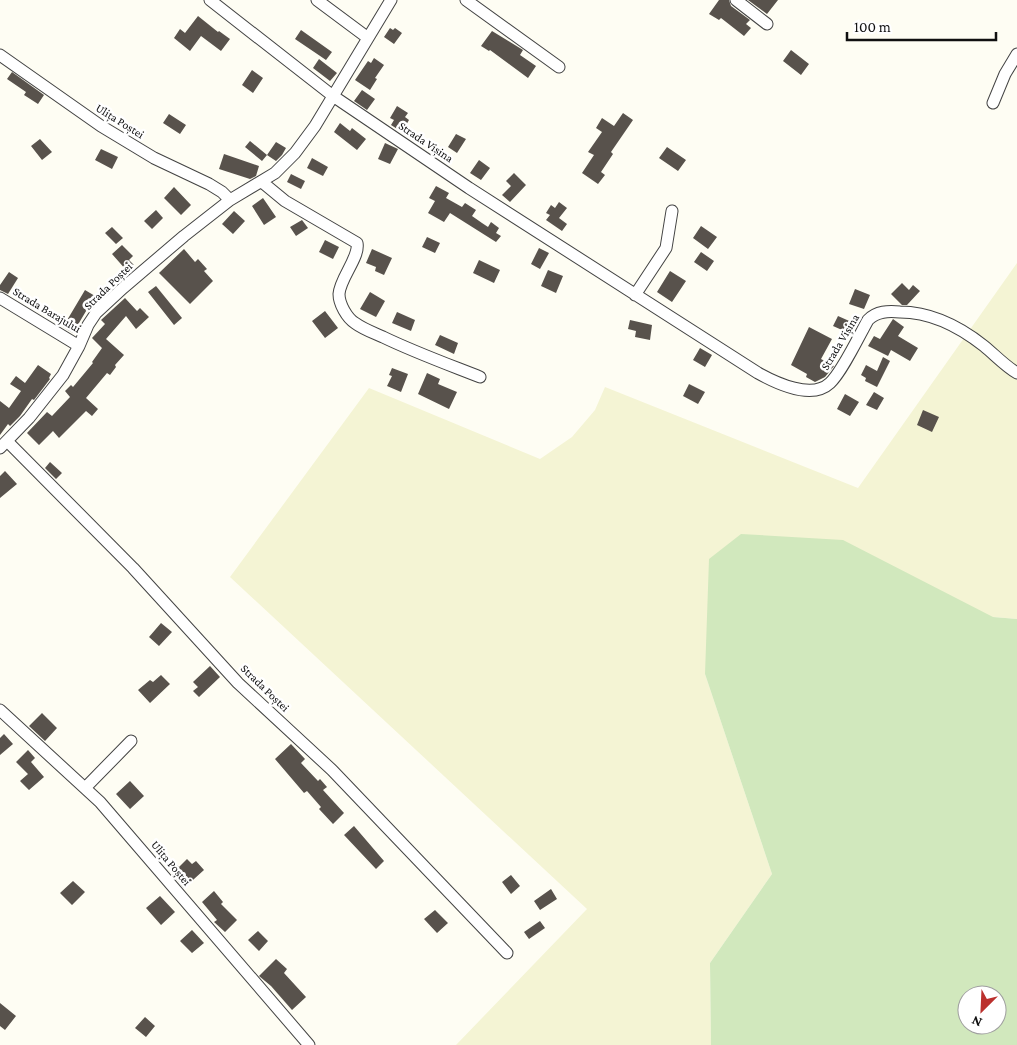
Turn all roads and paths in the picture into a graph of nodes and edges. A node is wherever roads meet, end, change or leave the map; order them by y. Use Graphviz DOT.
graph roads {
  1 [pos="210,0"];
  2 [pos="317,0"];
  3 [pos="391,0"];
  4 [pos="466,0"];
  5 [pos="736,0"];
  6 [pos="767,24"];
  7 [pos="368,38"];
  8 [pos="1017,54"];
  9 [pos="0,55"];
  10 [pos="560,67"];
  11 [pos="333,96"];
  12 [pos="993,103"];
  13 [pos="262,182"];
  14 [pos="230,200"];
  15 [pos="672,211"];
  16 [pos="635,295"];
  17 [pos="0,298"];
  18 [pos="79,346"];
  19 [pos="1017,374"];
  20 [pos="480,377"];
  21 [pos="3,445"];
  22 [pos="0,710"];
  23 [pos="131,741"];
  24 [pos="85,788"];
  25 [pos="507,953"];
  26 [pos="309,1045"];
  1 -- 11 [label="street, Strada Vișina"];
  2 -- 7 [label="street"];
  3 -- 7 [label="street, Strada Poștei"];
  4 -- 10 [label="street"];
  5 -- 6 [label="street"];
  7 -- 11 [label="street, Strada Poștei"];
  8 -- 12 [label="street"];
  9 -- 14 [label="street, Ulița Poștei"];
  11 -- 13 [label="street, Strada Poștei"];
  11 -- 16 [label="street, Strada Vișina"];
  13 -- 14 [label="street, Strada Poștei"];
  13 -- 20 [label="street"];
  14 -- 18 [label="street, Strada Poștei"];
  15 -- 16 [label="street"];
  16 -- 19 [label="street, Strada Vișina"];
  17 -- 18 [label="street, Strada Barajului"];
  18 -- 21 [label="street, Strada Poștei"];
  21 -- 25 [label="street, Strada Poștei"];
  22 -- 24 [label="street, Ulița Poștei"];
  23 -- 24 [label="street"];
  24 -- 26 [label="street, Ulița Poștei"];
}
